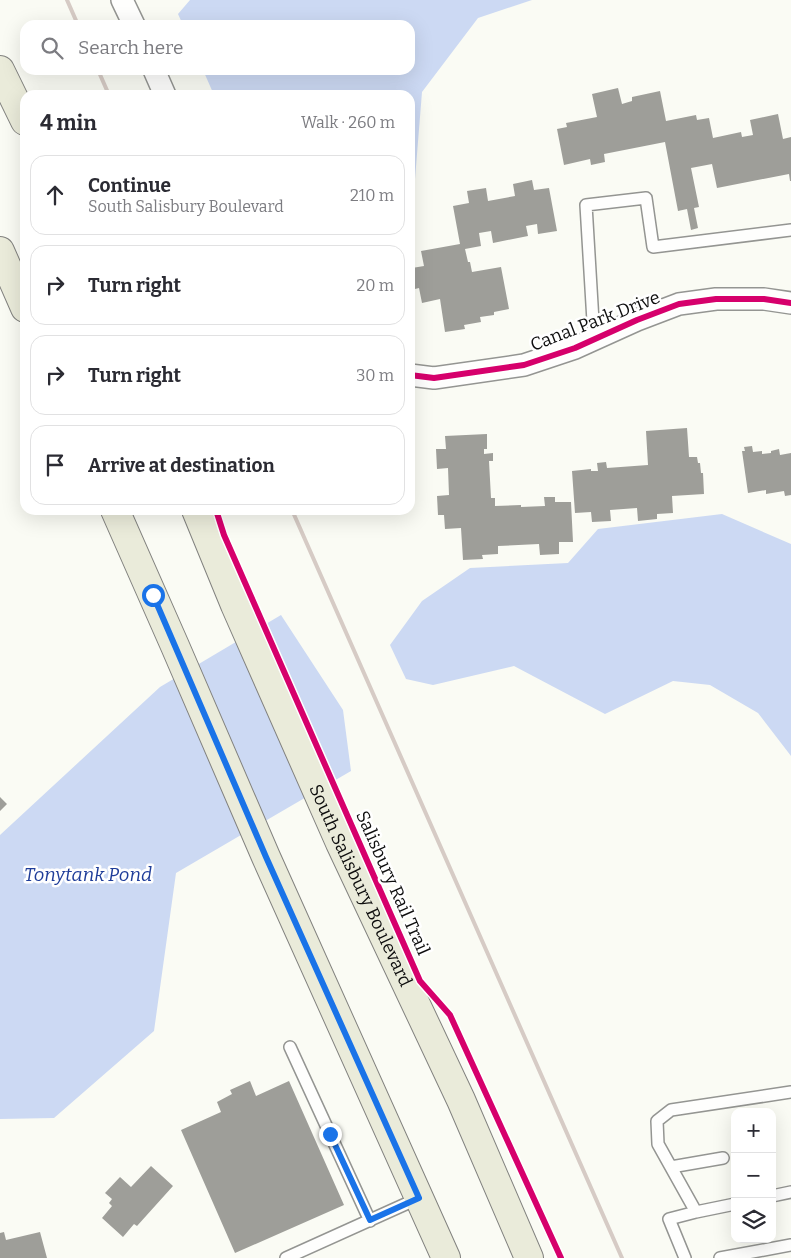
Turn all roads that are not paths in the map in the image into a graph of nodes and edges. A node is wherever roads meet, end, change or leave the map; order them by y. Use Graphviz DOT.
graph roads {
  1 [pos="122,0"];
  2 [pos="132,20"];
  3 [pos="0,70"];
  4 [pos="156,75"];
  5 [pos="163,90"];
  6 [pos="20,111"];
  7 [pos="791,230"];
  8 [pos="0,251"];
  9 [pos="20,297"];
  10 [pos="791,303"];
  11 [pos="594,338"];
  12 [pos="415,376"];
  13 [pos="117,515"];
  14 [pos="198,515"];
  15 [pos="290,1047"];
  16 [pos="791,1092"];
  17 [pos="723,1158"];
  18 [pos="671,1168"];
  19 [pos="791,1192"];
  20 [pos="776,1195"];
  21 [pos="419,1198"];
  22 [pos="731,1205"];
  23 [pos="696,1212"];
  24 [pos="370,1220"];
  25 [pos="791,1245"];
  26 [pos="286,1258"];
  27 [pos="446,1258"];
  28 [pos="529,1258"];
  29 [pos="685,1258"];
  30 [pos="720,1258"];
  1 -- 2 [label="street"];
  3 -- 6 [label="main road"];
  4 -- 5 [label="street"];
  7 -- 11 [label="lane"];
  8 -- 9 [label="main road"];
  10 -- 11 [label="street, Canal Park Drive"];
  11 -- 12 [label="street, Canal Park Drive"];
  13 -- 21 [label="main road"];
  14 -- 28 [label="main road, South Salisbury Boulevard"];
  15 -- 24 [label="lane"];
  16 -- 18 [label="lane"];
  17 -- 18 [label="lane"];
  18 -- 23 [label="lane"];
  19 -- 20 [label="lane"];
  21 -- 24 [label="lane"];
  21 -- 27 [label="main road"];
  22 -- 23 [label="lane"];
  23 -- 29 [label="lane"];
  24 -- 26 [label="lane"];
  25 -- 30 [label="lane"];
}
